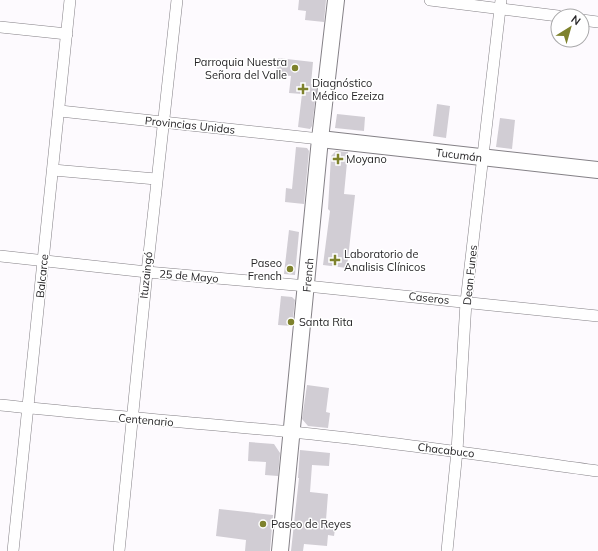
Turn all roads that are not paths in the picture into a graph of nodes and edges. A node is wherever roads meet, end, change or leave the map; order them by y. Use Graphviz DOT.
graph roads {
  1 [pos="70,0"];
  2 [pos="177,0"];
  3 [pos="336,0"];
  4 [pos="430,0"];
  5 [pos="501,4"];
  6 [pos="550,14"];
  7 [pos="0,26"];
  8 [pos="67,34"];
  9 [pos="60,111"];
  10 [pos="162,122"];
  11 [pos="320,139"];
  12 [pos="483,158"];
  13 [pos="53,170"];
  14 [pos="598,170"];
  15 [pos="156,179"];
  16 [pos="0,256"];
  17 [pos="43,261"];
  18 [pos="147,272"];
  19 [pos="307,286"];
  20 [pos="466,302"];
  21 [pos="598,316"];
  22 [pos="0,405"];
  23 [pos="28,408"];
  24 [pos="132,419"];
  25 [pos="293,432"];
  26 [pos="457,451"];
  27 [pos="598,471"];
  28 [pos="12,551"];
  29 [pos="120,551"];
  30 [pos="280,551"];
  31 [pos="447,551"];
  1 -- 8 [label="street, Balcarce"];
  2 -- 10 [label="street, Ituzaingó"];
  3 -- 11 [label="street, French"];
  4 -- 5 [label="street"];
  5 -- 6 [label="street"];
  5 -- 12 [label="street, Dean Funes"];
  7 -- 8 [label="street"];
  8 -- 9 [label="street, Balcarce"];
  9 -- 10 [label="street, Provincias Unidas"];
  9 -- 13 [label="street, Balcarce"];
  10 -- 11 [label="street, Provincias Unidas"];
  10 -- 15 [label="street, Ituzaingó"];
  11 -- 12 [label="street, Tucumán"];
  11 -- 19 [label="street, French"];
  12 -- 14 [label="street, Tucumán"];
  12 -- 20 [label="street, Dean Funes"];
  13 -- 15 [label="street"];
  13 -- 17 [label="street, Balcarce"];
  15 -- 18 [label="street, Ituzaingó"];
  16 -- 17 [label="street, 25 de Mayo"];
  17 -- 18 [label="street, 25 de Mayo"];
  17 -- 23 [label="street, Balcarce"];
  18 -- 19 [label="street, 25 de Mayo"];
  18 -- 24 [label="street, Ituzaingó"];
  19 -- 20 [label="street, Caseros"];
  19 -- 25 [label="street, French"];
  20 -- 21 [label="street, Caseros"];
  20 -- 26 [label="street, Dean Funes"];
  22 -- 23 [label="street, Centenario"];
  23 -- 24 [label="street, Centenario"];
  23 -- 28 [label="street, Balcarce"];
  24 -- 25 [label="street, Centenario"];
  24 -- 29 [label="street, Ituzaingó"];
  25 -- 26 [label="street, Chacabuco"];
  25 -- 30 [label="street, French"];
  26 -- 27 [label="street, Chacabuco"];
  26 -- 31 [label="street, Dean Funes"];
}
